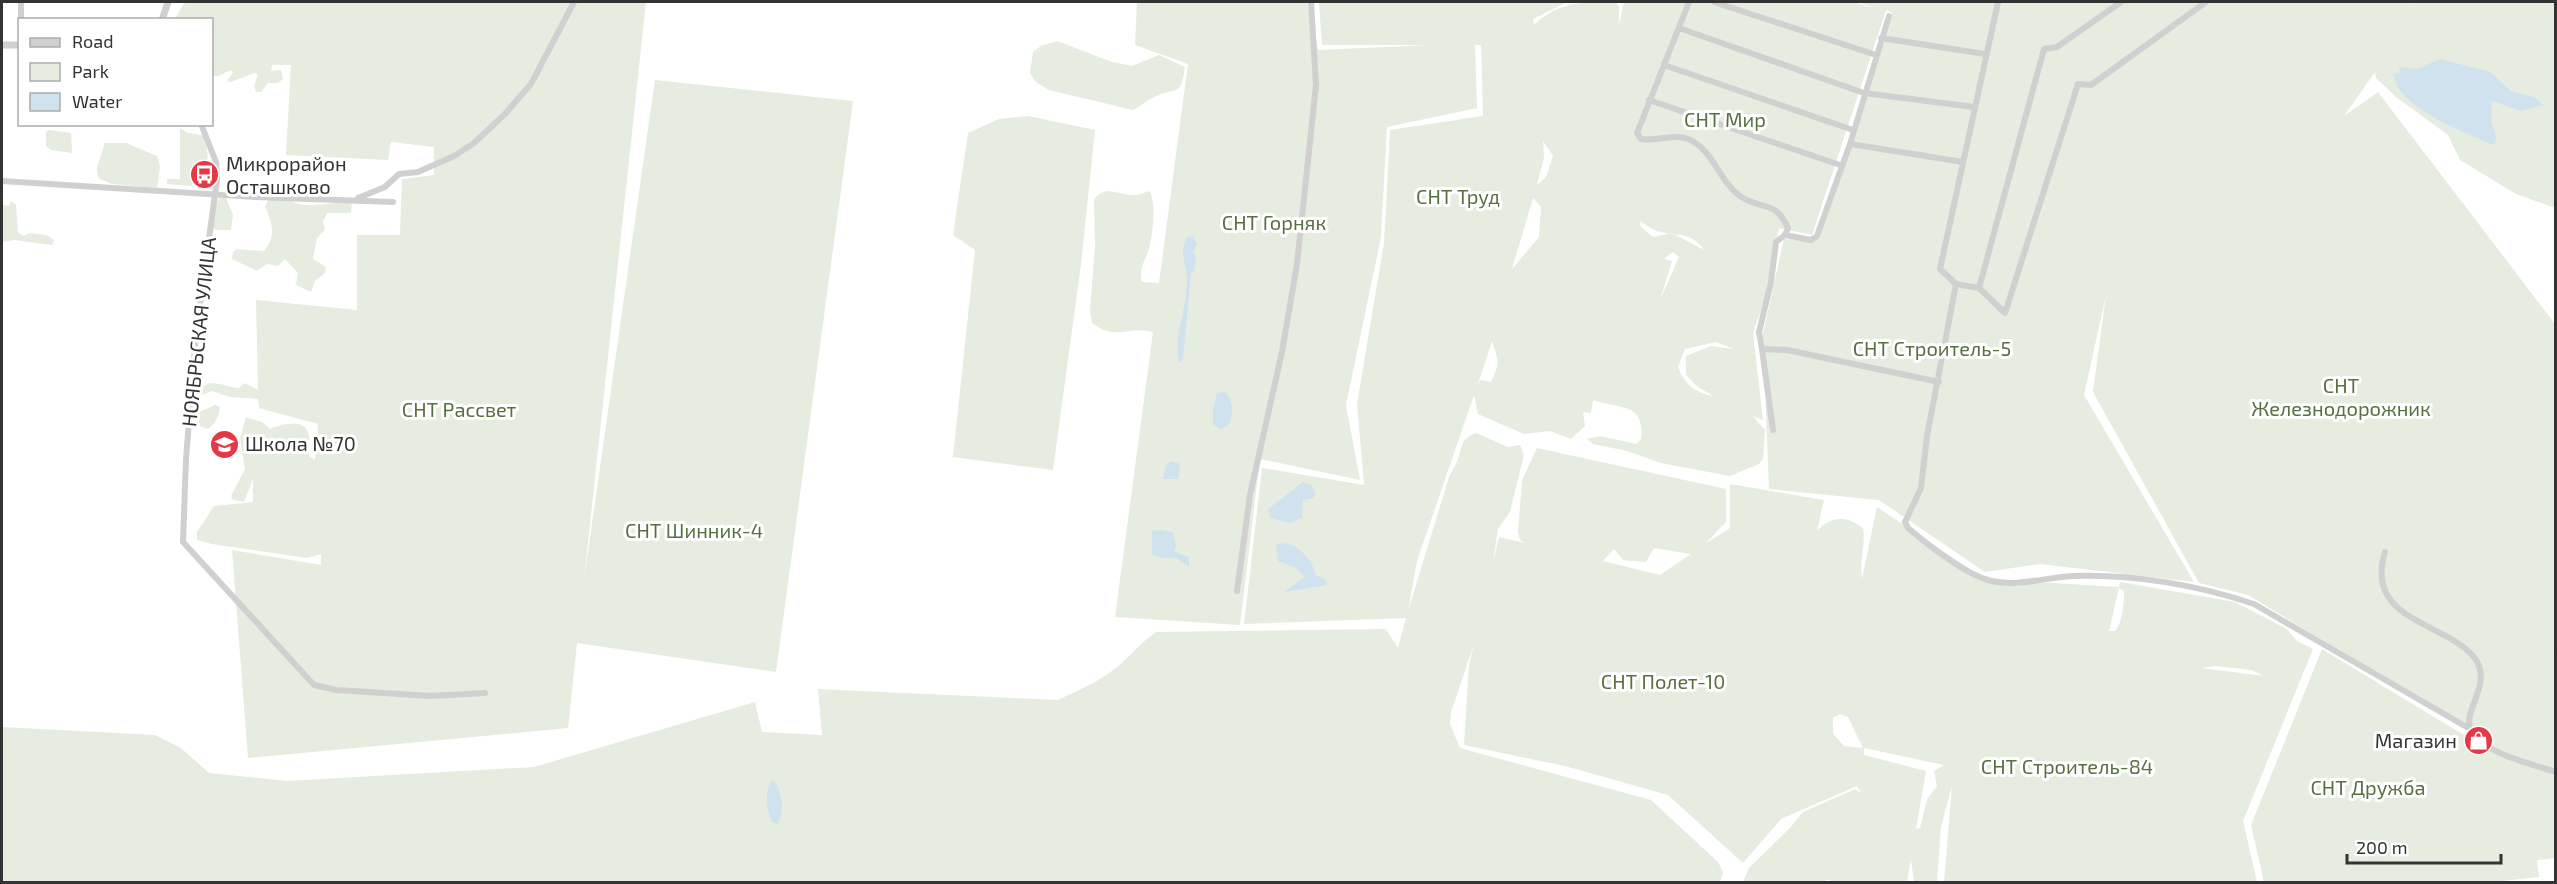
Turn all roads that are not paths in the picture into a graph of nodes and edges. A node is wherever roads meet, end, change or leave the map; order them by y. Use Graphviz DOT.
graph roads {
  1 [pos="21,2"];
  2 [pos="168,2"];
  3 [pos="573,2"];
  4 [pos="1311,2"];
  5 [pos="1689,2"];
  6 [pos="1714,2"];
  7 [pos="1998,2"];
  8 [pos="2121,2"];
  9 [pos="2206,2"];
  10 [pos="1889,16"];
  11 [pos="21,18"];
  12 [pos="163,18"];
  13 [pos="1679,28"];
  14 [pos="1881,38"];
  15 [pos="2,45"];
  16 [pos="18,45"];
  17 [pos="1986,54"];
  18 [pos="1876,55"];
  19 [pos="1664,65"];
  20 [pos="1864,93"];
  21 [pos="1649,100"];
  22 [pos="1974,107"];
  23 [pos="202,126"];
  24 [pos="1853,130"];
  25 [pos="1850,144"];
  26 [pos="1963,162"];
  27 [pos="1840,165"];
  28 [pos="2,181"];
  29 [pos="392,181"];
  30 [pos="215,194"];
  31 [pos="356,199"];
  32 [pos="382,201"];
  33 [pos="393,202"];
  34 [pos="1785,235"];
  35 [pos="1956,284"];
  36 [pos="1979,288"];
  37 [pos="1762,349"];
  38 [pos="1939,382"];
  39 [pos="1773,430"];
  40 [pos="2385,552"];
  41 [pos="1237,591"];
  42 [pos="485,693"];
  43 [pos="2470,729"];
  44 [pos="2556,771"];
  1 -- 11 [label="street"];
  2 -- 12 [label="street"];
  3 -- 29 [label="street"];
  4 -- 41 [label="street"];
  5 -- 13 [label="street"];
  6 -- 18 [label="street"];
  7 -- 17 [label="street"];
  8 -- 36 [label="street"];
  9 -- 36 [label="street"];
  10 -- 14 [label="street"];
  13 -- 19 [label="street"];
  13 -- 20 [label="street"];
  14 -- 17 [label="street"];
  14 -- 18 [label="street"];
  15 -- 16 [label="street"];
  17 -- 22 [label="street"];
  18 -- 20 [label="street"];
  19 -- 21 [label="street"];
  19 -- 24 [label="street"];
  20 -- 22 [label="street"];
  20 -- 24 [label="street"];
  21 -- 27 [label="street"];
  21 -- 34 [label="street"];
  22 -- 26 [label="street"];
  23 -- 30 [label="street, НОЯБРЬСКАЯ УЛИЦА"];
  24 -- 25 [label="street"];
  25 -- 26 [label="street"];
  25 -- 27 [label="street"];
  26 -- 35 [label="street"];
  27 -- 34 [label="street"];
  28 -- 30 [label="street"];
  29 -- 31 [label="street"];
  29 -- 32 [label="street"];
  30 -- 31 [label="street"];
  30 -- 42 [label="street, НОЯБРЬСКАЯ УЛИЦА"];
  31 -- 32 [label="street"];
  32 -- 33 [label="street"];
  34 -- 37 [label="street"];
  35 -- 36 [label="street"];
  35 -- 38 [label="street"];
  37 -- 38 [label="street"];
  37 -- 39 [label="street"];
  38 -- 43 [label="street"];
  40 -- 43 [label="street"];
  43 -- 44 [label="street"];
}
